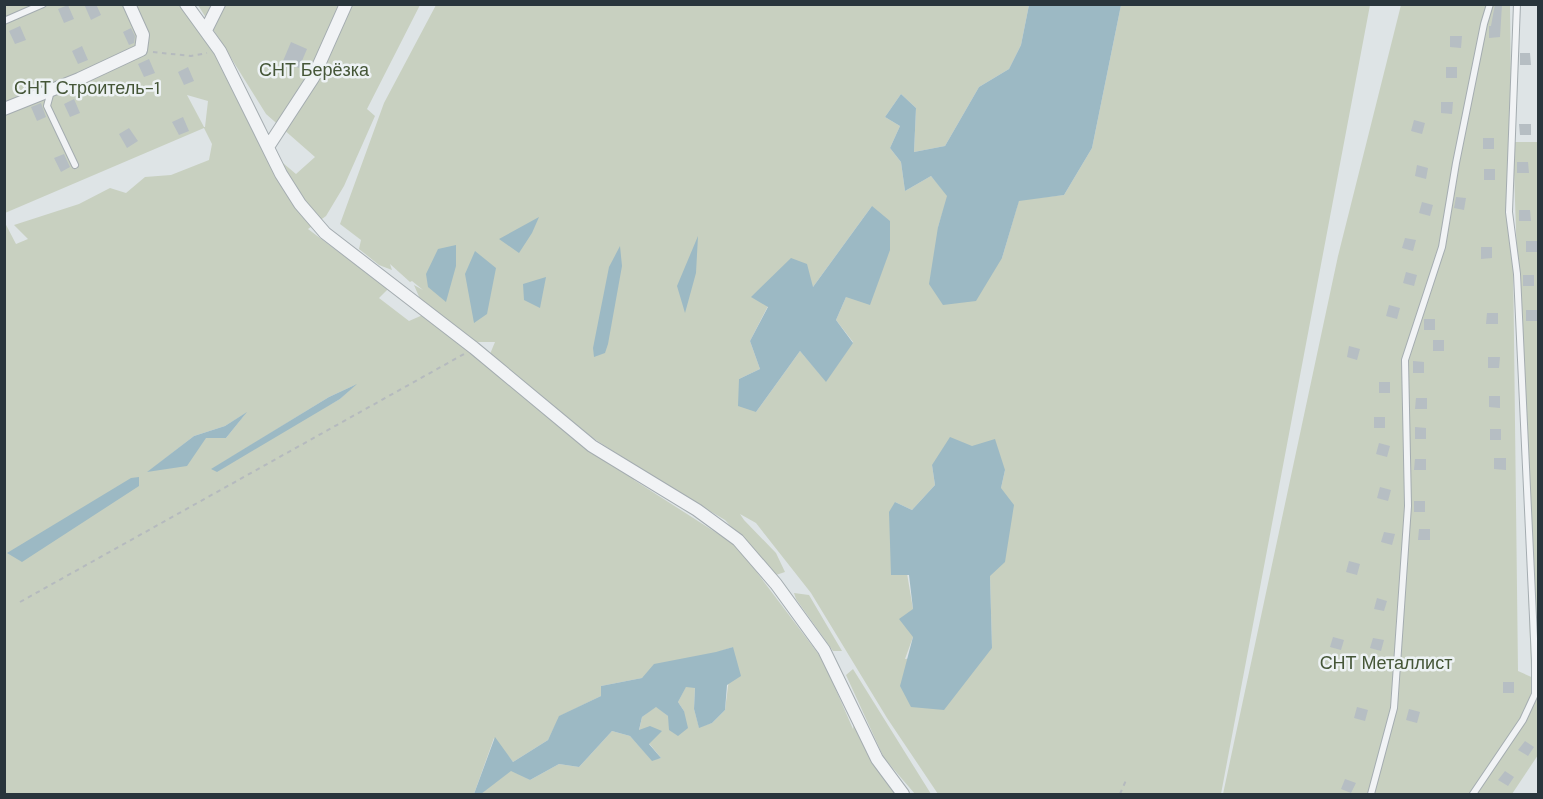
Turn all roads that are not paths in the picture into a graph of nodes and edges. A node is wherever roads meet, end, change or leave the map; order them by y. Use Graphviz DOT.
graph roads {
  1 [pos="43,4"];
  2 [pos="129,4"];
  3 [pos="186,4"];
  4 [pos="219,4"];
  5 [pos="346,4"];
  6 [pos="1490,4"];
  7 [pos="1517,4"];
  8 [pos="4,21"];
  9 [pos="206,30"];
  10 [pos="51,90"];
  11 [pos="4,109"];
  12 [pos="268,147"];
  13 [pos="75,165"];
  14 [pos="903,795"];
  15 [pos="1371,795"];
  16 [pos="1473,795"];
  1 -- 8 [label="lane"];
  2 -- 10 [label="street"];
  3 -- 9 [label="street"];
  4 -- 9 [label="street"];
  5 -- 12 [label="street"];
  6 -- 15 [label="lane"];
  7 -- 16 [label="lane"];
  9 -- 12 [label="street"];
  10 -- 11 [label="street"];
  10 -- 13 [label="lane"];
  12 -- 14 [label="street"];
}
